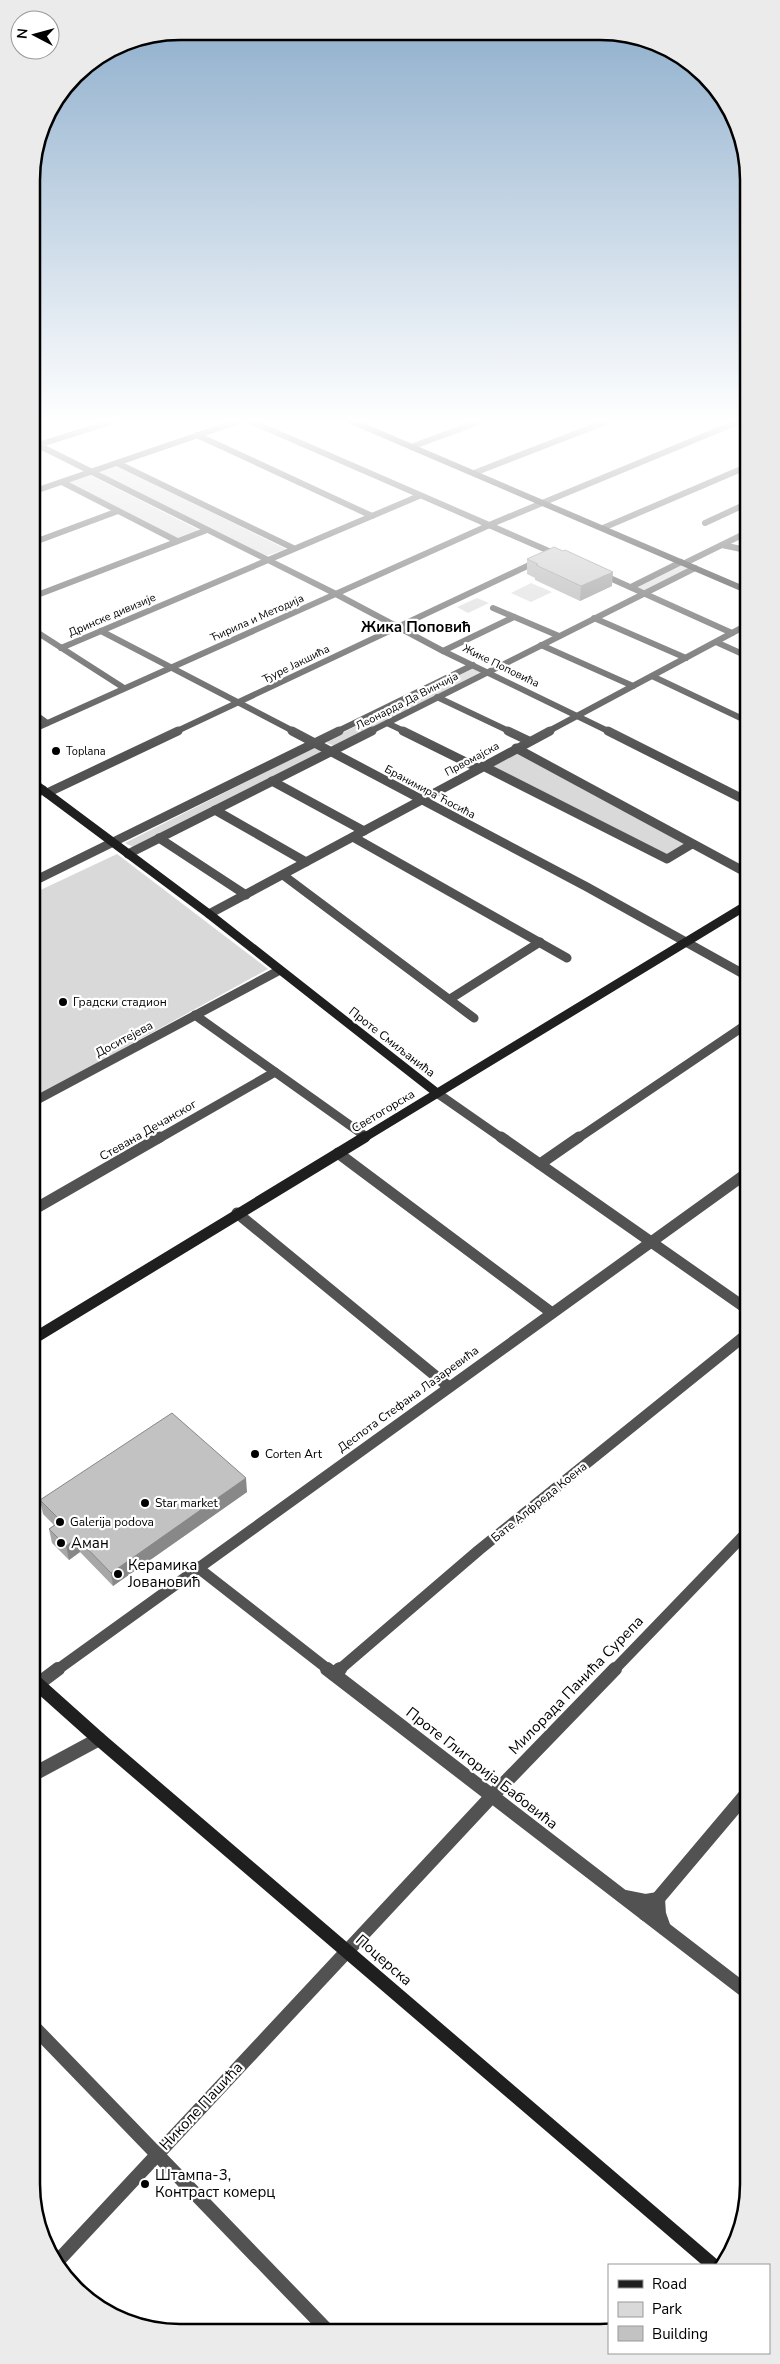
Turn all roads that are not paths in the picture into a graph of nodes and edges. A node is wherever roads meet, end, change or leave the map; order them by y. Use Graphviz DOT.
graph roads {
  1 [pos="63,531"];
  2 [pos="158,531"];
  3 [pos="203,531"];
  4 [pos="210,531"];
  5 [pos="258,531"];
  6 [pos="334,531"];
  7 [pos="477,531"];
  8 [pos="502,531"];
  9 [pos="611,531"];
  10 [pos="740,536"];
  11 [pos="40,540"];
  12 [pos="177,541"];
  13 [pos="722,545"];
  14 [pos="293,548"];
  15 [pos="740,549"];
  16 [pos="554,553"];
  17 [pos="563,557"];
  18 [pos="266,560"];
  19 [pos="683,563"];
  20 [pos="695,568"];
  21 [pos="597,572"];
  22 [pos="631,587"];
  23 [pos="740,587"];
  24 [pos="644,593"];
  25 [pos="40,594"];
  26 [pos="336,594"];
  27 [pos="493,608"];
  28 [pos="514,617"];
  29 [pos="594,618"];
  30 [pos="399,628"];
  31 [pos="740,628"];
  32 [pos="101,631"];
  33 [pos="732,633"];
  34 [pos="40,634"];
  35 [pos="559,636"];
  36 [pos="716,642"];
  37 [pos="541,645"];
  38 [pos="61,648"];
  39 [pos="443,650"];
  40 [pos="740,653"];
  41 [pos="686,658"];
  42 [pos="473,665"];
  43 [pos="171,668"];
  44 [pos="488,672"];
  45 [pos="652,676"];
  46 [pos="633,686"];
  47 [pos="124,688"];
  48 [pos="438,697"];
  49 [pos="239,704"];
  50 [pos="578,716"];
  51 [pos="40,718"];
  52 [pos="740,719"];
  53 [pos="47,723"];
  54 [pos="387,723"];
  55 [pos="40,726"];
  56 [pos="529,741"];
  57 [pos="314,744"];
  58 [pos="516,748"];
  59 [pos="330,752"];
  60 [pos="480,767"];
  61 [pos="272,781"];
  62 [pos="40,788"];
  63 [pos="45,792"];
  64 [pos="40,793"];
  65 [pos="740,797"];
  66 [pos="422,800"];
  67 [pos="215,810"];
  68 [pos="364,831"];
  69 [pos="353,837"];
  70 [pos="159,838"];
  71 [pos="113,843"];
  72 [pos="692,844"];
  73 [pos="128,854"];
  74 [pos="306,862"];
  75 [pos="740,870"];
  76 [pos="283,875"];
  77 [pos="40,878"];
  78 [pos="246,895"];
  79 [pos="740,909"];
  80 [pos="209,914"];
  81 [pos="686,941"];
  82 [pos="540,942"];
  83 [pos="568,958"];
  84 [pos="280,970"];
  85 [pos="740,972"];
  86 [pos="450,999"];
  87 [pos="195,1015"];
  88 [pos="474,1018"];
  89 [pos="740,1029"];
  90 [pos="275,1072"];
  91 [pos="437,1093"];
  92 [pos="40,1098"];
  93 [pos="365,1136"];
  94 [pos="338,1153"];
  95 [pos="540,1164"];
  96 [pos="740,1181"];
  97 [pos="40,1206"];
  98 [pos="237,1213"];
  99 [pos="652,1241"];
  100 [pos="740,1303"];
  101 [pos="552,1314"];
  102 [pos="40,1335"];
  103 [pos="740,1340"];
  104 [pos="449,1387"];
  105 [pos="740,1538"];
  106 [pos="197,1567"];
  107 [pos="334,1674"];
  108 [pos="40,1679"];
  109 [pos="40,1686"];
  110 [pos="99,1739"];
  111 [pos="40,1771"];
  112 [pos="491,1797"];
  113 [pos="740,1801"];
  114 [pos="618,1894"];
  115 [pos="658,1898"];
  116 [pos="644,1914"];
  117 [pos="664,1929"];
  118 [pos="347,1951"];
  119 [pos="740,1986"];
  120 [pos="40,2033"];
  121 [pos="156,2155"];
  122 [pos="61,2257"];
  123 [pos="712,2264"];
  124 [pos="320,2324"];
  1 -- 11 [label="street"];
  2 -- 12 [label="street"];
  3 -- 12 [label="street"];
  4 -- 18 [label="street, Жике Поповића"];
  5 -- 14 [label="street"];
  6 -- 14 [label="street, Дринске дивизије"];
  7 -- 26 [label="street, Ћирила и Методија"];
  8 -- 16 [label="street"];
  9 -- 19 [label="street"];
  10 -- 13 [label="street"];
  12 -- 25 [label="street"];
  13 -- 15 [label="street"];
  13 -- 19 [label="street"];
  14 -- 18 [label="street, Дринске дивизије"];
  16 -- 17 [label="street"];
  16 -- 30 [label="street, Ђуре Јакшића"];
  18 -- 26 [label="street, Жике Поповића"];
  18 -- 32 [label="street, Дринске дивизије"];
  19 -- 20 [label="street"];
  19 -- 22 [label="street"];
  20 -- 23 [label="street"];
  20 -- 24 [label="street, Леонарда Да Винчија"];
  21 -- 22 [label="street"];
  22 -- 24 [label="street"];
  24 -- 29 [label="street, Леонарда Да Винчија"];
  24 -- 33 [label="street"];
  26 -- 30 [label="street, Жике Поповића"];
  26 -- 43 [label="street, Ћирила и Методија"];
  27 -- 28 [label="street"];
  28 -- 35 [label="street"];
  28 -- 39 [label="street"];
  29 -- 35 [label="street, Леонарда Да Винчија"];
  29 -- 41 [label="street"];
  30 -- 39 [label="street, Жике Поповића"];
  30 -- 49 [label="street, Ђуре Јакшића"];
  31 -- 33 [label="street, Првомајска"];
  32 -- 38 [label="street, Дринске дивизије"];
  32 -- 43 [label="street, Бранимира Ћосића"];
  33 -- 36 [label="street, Првомајска"];
  34 -- 38 [label="street"];
  35 -- 37 [label="street, Леонарда Да Винчија"];
  36 -- 40 [label="street"];
  36 -- 41 [label="street, Првомајска"];
  37 -- 44 [label="street, Леонарда Да Винчија"];
  37 -- 46 [label="street"];
  38 -- 47 [label="street"];
  39 -- 42 [label="street, Жике Поповића"];
  41 -- 45 [label="street, Првомајска"];
  42 -- 44 [label="street, Жике Поповића"];
  42 -- 57 [label="street, Леонарда Да Винчија"];
  43 -- 47 [label="street, Ћирила и Методија"];
  43 -- 49 [label="street, Бранимира Ћосића"];
  44 -- 48 [label="street, Леонарда Да Винчија"];
  44 -- 50 [label="street, Жике Поповића"];
  45 -- 46 [label="street, Првомајска"];
  45 -- 52 [label="street"];
  46 -- 50 [label="street, Првомајска"];
  47 -- 53 [label="street, Ћирила и Методија"];
  48 -- 54 [label="street, Леонарда Да Винчија"];
  48 -- 56 [label="street"];
  49 -- 57 [label="street, Бранимира Ћосића"];
  49 -- 63 [label="street, Ђуре Јакшића"];
  50 -- 56 [label="street, Првомајска"];
  50 -- 65 [label="street, Жике Поповића"];
  51 -- 53 [label="street"];
  53 -- 55 [label="street, Ћирила и Методија"];
  54 -- 59 [label="street, Леонарда Да Винчија"];
  54 -- 60 [label="street"];
  56 -- 58 [label="street, Првомајска"];
  57 -- 59 [label="street, Бранимира Ћосића"];
  57 -- 71 [label="street, Леонарда Да Винчија"];
  58 -- 60 [label="street, Првомајска"];
  58 -- 72 [label="street"];
  59 -- 61 [label="street, Леонарда Да Винчија"];
  59 -- 66 [label="street, Бранимира Ћосића"];
  60 -- 66 [label="street, Првомајска"];
  60 -- 72 [label="street"];
  61 -- 67 [label="street, Леонарда Да Винчија"];
  61 -- 68 [label="street"];
  62 -- 63 [label="street, Проте Смиљанића"];
  63 -- 64 [label="street, Ђуре Јакшића"];
  63 -- 71 [label="street, Проте Смиљанића"];
  66 -- 68 [label="street, Првомајска"];
  66 -- 81 [label="street, Бранимира Ћосића"];
  67 -- 70 [label="street, Леонарда Да Винчија"];
  67 -- 74 [label="street"];
  68 -- 69 [label="street, Првомајска"];
  69 -- 74 [label="street, Првомајска"];
  69 -- 82 [label="street"];
  70 -- 73 [label="street, Леонарда Да Винчија"];
  70 -- 78 [label="street"];
  71 -- 73 [label="street, Проте Смиљанића"];
  71 -- 77 [label="street, Леонарда Да Винчија"];
  72 -- 75 [label="street"];
  73 -- 80 [label="street, Проте Смиљанића"];
  74 -- 76 [label="street, Првомајска"];
  76 -- 78 [label="street, Првомајска"];
  76 -- 86 [label="street"];
  78 -- 80 [label="street, Првомајска"];
  79 -- 81 [label="street, Светогорска"];
  80 -- 84 [label="street, Проте Смиљанића"];
  81 -- 85 [label="street, Бранимира Ћосића"];
  81 -- 91 [label="street, Светогорска"];
  82 -- 83 [label="street"];
  82 -- 86 [label="street"];
  84 -- 87 [label="street, Доситејева"];
  84 -- 91 [label="street, Проте Смиљанића"];
  86 -- 88 [label="street"];
  87 -- 90 [label="street"];
  87 -- 92 [label="street, Доситејева"];
  89 -- 95 [label="street"];
  90 -- 93 [label="street"];
  90 -- 97 [label="street, Стевана Дечанског"];
  91 -- 93 [label="street, Светогорска"];
  91 -- 95 [label="street, Проте Смиљанића"];
  93 -- 94 [label="street, Светогорска"];
  94 -- 98 [label="street, Светогорска"];
  94 -- 101 [label="street"];
  95 -- 99 [label="street, Проте Смиљанића"];
  96 -- 99 [label="street, Деспота Стефана Лазаревића"];
  98 -- 102 [label="street, Светогорска"];
  98 -- 104 [label="street"];
  99 -- 100 [label="street, Проте Смиљанића"];
  99 -- 101 [label="street, Деспота Стефана Лазаревића"];
  101 -- 104 [label="street, Деспота Стефана Лазаревића"];
  103 -- 107 [label="street, Бате Алфреда Коена"];
  104 -- 106 [label="street, Деспота Стефана Лазаревића"];
  105 -- 112 [label="street, Милорада Панића Сурепа"];
  106 -- 107 [label="street, Проте Глигорија Бабовића"];
  106 -- 108 [label="street, Деспота Стефана Лазаревића"];
  107 -- 112 [label="street, Проте Глигорија Бабовића"];
  109 -- 110 [label="street, Поцерска"];
  110 -- 111 [label="street"];
  110 -- 118 [label="street, Поцерска"];
  112 -- 114 [label="street, Проте Глигорија Бабовића"];
  112 -- 118 [label="street, Милорада Панића Сурепа"];
  113 -- 115 [label="street"];
  114 -- 115 [label="street"];
  114 -- 116 [label="street, Проте Глигорија Бабовића"];
  115 -- 116 [label="street"];
  115 -- 117 [label="street"];
  116 -- 117 [label="street, Проте Глигорија Бабовића"];
  117 -- 119 [label="street, Проте Глигорија Бабовића"];
  118 -- 121 [label="street, Николе Пашића"];
  118 -- 123 [label="street, Поцерска"];
  120 -- 121 [label="street"];
  121 -- 122 [label="street, Николе Пашића"];
  121 -- 124 [label="street"];
}
